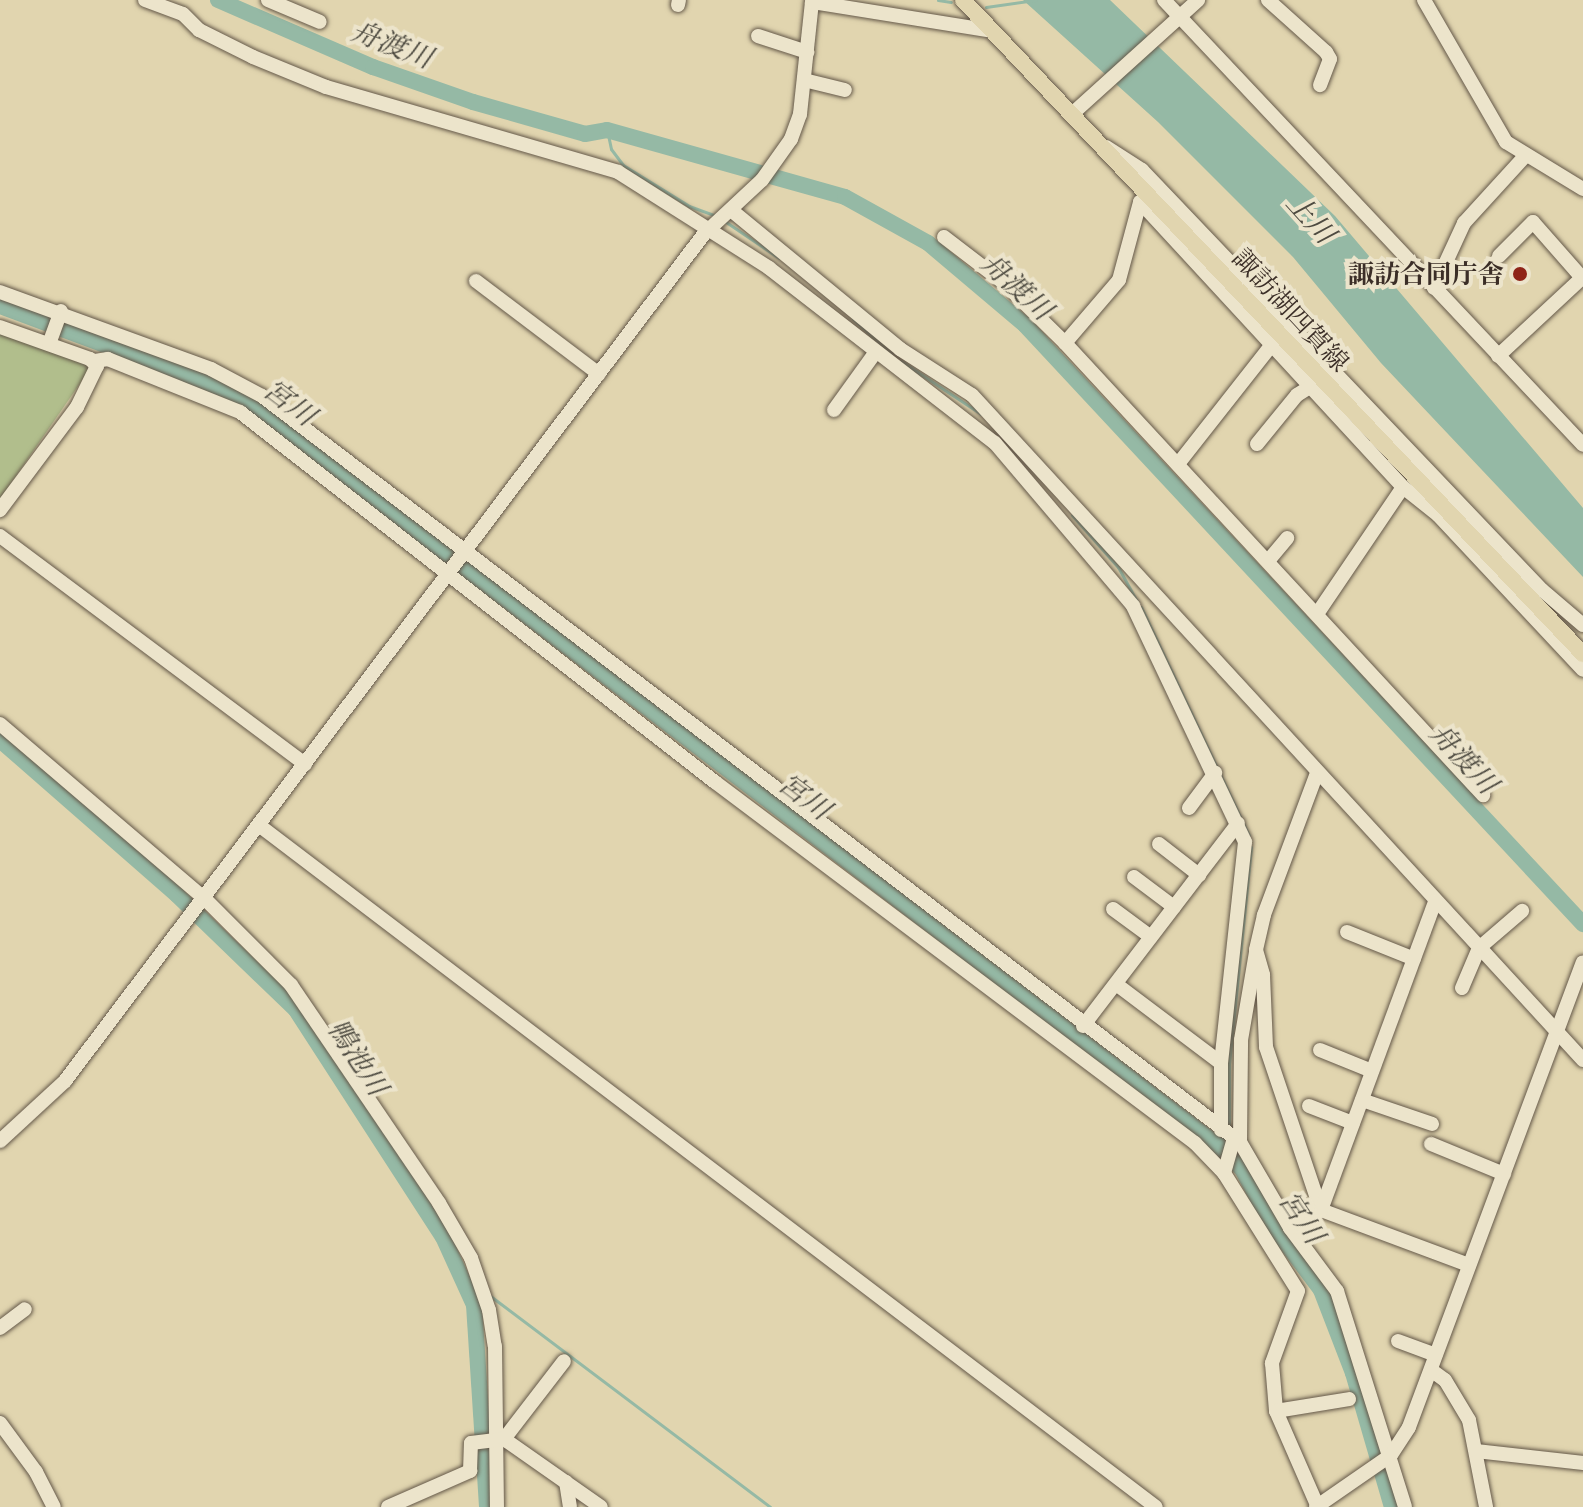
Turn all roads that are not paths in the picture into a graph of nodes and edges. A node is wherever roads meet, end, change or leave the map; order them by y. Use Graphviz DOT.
graph roads {
  1 [pos="145,0"];
  2 [pos="268,0"];
  3 [pos="963,0"];
  4 [pos="1164,0"];
  5 [pos="1198,0"];
  6 [pos="1268,0"];
  7 [pos="1424,0"];
  8 [pos="807,1"];
  9 [pos="186,7"];
  10 [pos="1175,16"];
  11 [pos="320,22"];
  12 [pos="993,31"];
  13 [pos="758,36"];
  14 [pos="807,52"];
  15 [pos="804,80"];
  16 [pos="1320,85"];
  17 [pos="845,90"];
  18 [pos="1074,112"];
  19 [pos="1102,145"];
  20 [pos="1526,155"];
  21 [pos="1583,189"];
  22 [pos="731,210"];
  23 [pos="710,228"];
  24 [pos="944,237"];
  25 [pos="1499,256"];
  26 [pos="1583,278"];
  27 [pos="476,281"];
  28 [pos="1434,288"];
  29 [pos="0,292"];
  30 [pos="60,313"];
  31 [pos="0,327"];
  32 [pos="49,341"];
  33 [pos="1274,342"];
  34 [pos="1065,343"];
  35 [pos="875,353"];
  36 [pos="1498,356"];
  37 [pos="95,361"];
  38 [pos="599,374"];
  39 [pos="1313,385"];
  40 [pos="834,410"];
  41 [pos="1257,444"];
  42 [pos="1583,445"];
  43 [pos="1178,464"];
  44 [pos="1403,487"];
  45 [pos="0,510"];
  46 [pos="0,536"];
  47 [pos="1287,538"];
  48 [pos="465,553"];
  49 [pos="1268,561"];
  50 [pos="450,574"];
  51 [pos="1317,614"];
  52 [pos="1583,625"];
  53 [pos="1583,654"];
  54 [pos="1583,670"];
  55 [pos="0,724"];
  56 [pos="305,764"];
  57 [pos="1215,773"];
  58 [pos="1317,773"];
  59 [pos="1483,795"];
  60 [pos="1189,808"];
  61 [pos="1238,823"];
  62 [pos="260,826"];
  63 [pos="1159,844"];
  64 [pos="1199,875"];
  65 [pos="1134,877"];
  66 [pos="203,899"];
  67 [pos="1435,901"];
  68 [pos="1174,907"];
  69 [pos="1113,909"];
  70 [pos="1522,911"];
  71 [pos="1347,932"];
  72 [pos="1151,937"];
  73 [pos="1479,948"];
  74 [pos="1256,950"];
  75 [pos="1414,959"];
  76 [pos="1583,962"];
  77 [pos="1116,984"];
  78 [pos="1462,988"];
  79 [pos="1083,1026"];
  80 [pos="1558,1032"];
  81 [pos="1241,1040"];
  82 [pos="1266,1047"];
  83 [pos="1320,1050"];
  84 [pos="1583,1060"];
  85 [pos="1221,1063"];
  86 [pos="1372,1071"];
  87 [pos="1362,1100"];
  88 [pos="1309,1106"];
  89 [pos="1353,1123"];
  90 [pos="1432,1124"];
  91 [pos="1232,1138"];
  92 [pos="0,1141"];
  93 [pos="1431,1144"];
  94 [pos="1225,1170"];
  95 [pos="1504,1174"];
  96 [pos="1321,1210"];
  97 [pos="1290,1228"];
  98 [pos="1469,1265"];
  99 [pos="25,1309"];
  100 [pos="0,1328"];
  101 [pos="1398,1341"];
  102 [pos="1436,1355"];
  103 [pos="564,1361"];
  104 [pos="1431,1370"];
  105 [pos="1349,1399"];
  106 [pos="1276,1411"];
  107 [pos="0,1423"];
  108 [pos="502,1441"];
  109 [pos="1476,1451"];
  110 [pos="1389,1456"];
  111 [pos="1583,1463"];
  112 [pos="566,1482"];
  113 [pos="395,1506"];
  114 [pos="54,1507"];
  115 [pos="497,1507"];
  116 [pos="570,1507"];
  117 [pos="601,1507"];
  118 [pos="1156,1507"];
  119 [pos="1317,1507"];
  120 [pos="1405,1507"];
  121 [pos="1486,1507"];
  1 -- 9 [label="street"];
  2 -- 11 [label="street"];
  3 -- 12 [label="main road, 諏訪湖四賀線"];
  4 -- 10 [label="street"];
  5 -- 10 [label="street"];
  6 -- 16 [label="street"];
  7 -- 20 [label="street"];
  8 -- 12 [label="street"];
  8 -- 14 [label="street"];
  9 -- 23 [label="street"];
  10 -- 18 [label="street"];
  10 -- 28 [label="street"];
  12 -- 18 [label="main road, 諏訪湖四賀線"];
  13 -- 14 [label="street"];
  14 -- 15 [label="street"];
  15 -- 17 [label="street"];
  15 -- 22 [label="street"];
  18 -- 19 [label="main road, 諏訪湖四賀線"];
  19 -- 52 [label="street"];
  19 -- 53 [label="main road, 諏訪湖四賀線"];
  20 -- 21 [label="street"];
  20 -- 28 [label="street"];
  22 -- 23 [label="street"];
  22 -- 58 [label="street"];
  23 -- 35 [label="street"];
  23 -- 38 [label="street"];
  24 -- 34 [label="street"];
  25 -- 26 [label="street"];
  26 -- 36 [label="street"];
  27 -- 38 [label="street"];
  28 -- 36 [label="street"];
  29 -- 30 [label="street"];
  30 -- 32 [label="street"];
  30 -- 48 [label="street"];
  31 -- 32 [label="street"];
  32 -- 37 [label="street"];
  33 -- 34 [label="street"];
  33 -- 39 [label="street"];
  33 -- 43 [label="street"];
  34 -- 43 [label="street"];
  35 -- 40 [label="street"];
  35 -- 57 [label="street"];
  36 -- 42 [label="street"];
  37 -- 45 [label="street"];
  37 -- 50 [label="street"];
  38 -- 48 [label="street"];
  39 -- 41 [label="street"];
  39 -- 44 [label="street"];
  43 -- 49 [label="street"];
  44 -- 51 [label="street"];
  44 -- 54 [label="street"];
  46 -- 56 [label="street"];
  47 -- 49 [label="street"];
  48 -- 50 [label="street"];
  48 -- 79 [label="street"];
  49 -- 51 [label="street"];
  50 -- 56 [label="street"];
  50 -- 94 [label="street"];
  51 -- 59 [label="street"];
  55 -- 66 [label="street"];
  56 -- 62 [label="street"];
  57 -- 60 [label="street"];
  57 -- 61 [label="street"];
  58 -- 67 [label="street"];
  58 -- 74 [label="street"];
  61 -- 64 [label="street"];
  61 -- 85 [label="street"];
  62 -- 66 [label="street"];
  62 -- 118 [label="street"];
  63 -- 64 [label="street"];
  64 -- 68 [label="street"];
  65 -- 68 [label="street"];
  66 -- 92 [label="street"];
  66 -- 108 [label="street"];
  67 -- 73 [label="street"];
  67 -- 75 [label="street"];
  68 -- 72 [label="street"];
  69 -- 72 [label="street"];
  70 -- 73 [label="street"];
  71 -- 75 [label="street"];
  72 -- 77 [label="street"];
  73 -- 78 [label="street"];
  73 -- 80 [label="street"];
  74 -- 81 [label="street"];
  74 -- 82 [label="street"];
  75 -- 86 [label="street"];
  76 -- 80 [label="street"];
  77 -- 79 [label="street"];
  77 -- 85 [label="street"];
  79 -- 91 [label="street"];
  80 -- 84 [label="street"];
  80 -- 95 [label="street"];
  81 -- 82 [label="street"];
  81 -- 91 [label="street"];
  82 -- 96 [label="street"];
  83 -- 86 [label="street"];
  85 -- 91 [label="street"];
  86 -- 87 [label="street"];
  87 -- 89 [label="street"];
  87 -- 90 [label="street"];
  88 -- 89 [label="street"];
  89 -- 96 [label="street"];
  91 -- 94 [label="street"];
  91 -- 97 [label="street"];
  93 -- 95 [label="street"];
  94 -- 106 [label="street"];
  95 -- 98 [label="street"];
  96 -- 97 [label="street"];
  96 -- 98 [label="street"];
  97 -- 110 [label="street"];
  98 -- 102 [label="street"];
  99 -- 100 [label="street"];
  101 -- 102 [label="street"];
  102 -- 104 [label="street"];
  103 -- 108 [label="street"];
  104 -- 109 [label="street"];
  104 -- 110 [label="street"];
  105 -- 106 [label="street"];
  106 -- 119 [label="street"];
  107 -- 114 [label="street"];
  108 -- 112 [label="street"];
  108 -- 113 [label="street"];
  108 -- 115 [label="street"];
  109 -- 111 [label="street"];
  109 -- 121 [label="street"];
  110 -- 119 [label="street"];
  110 -- 120 [label="street"];
  112 -- 116 [label="street"];
  112 -- 117 [label="street"];
}
